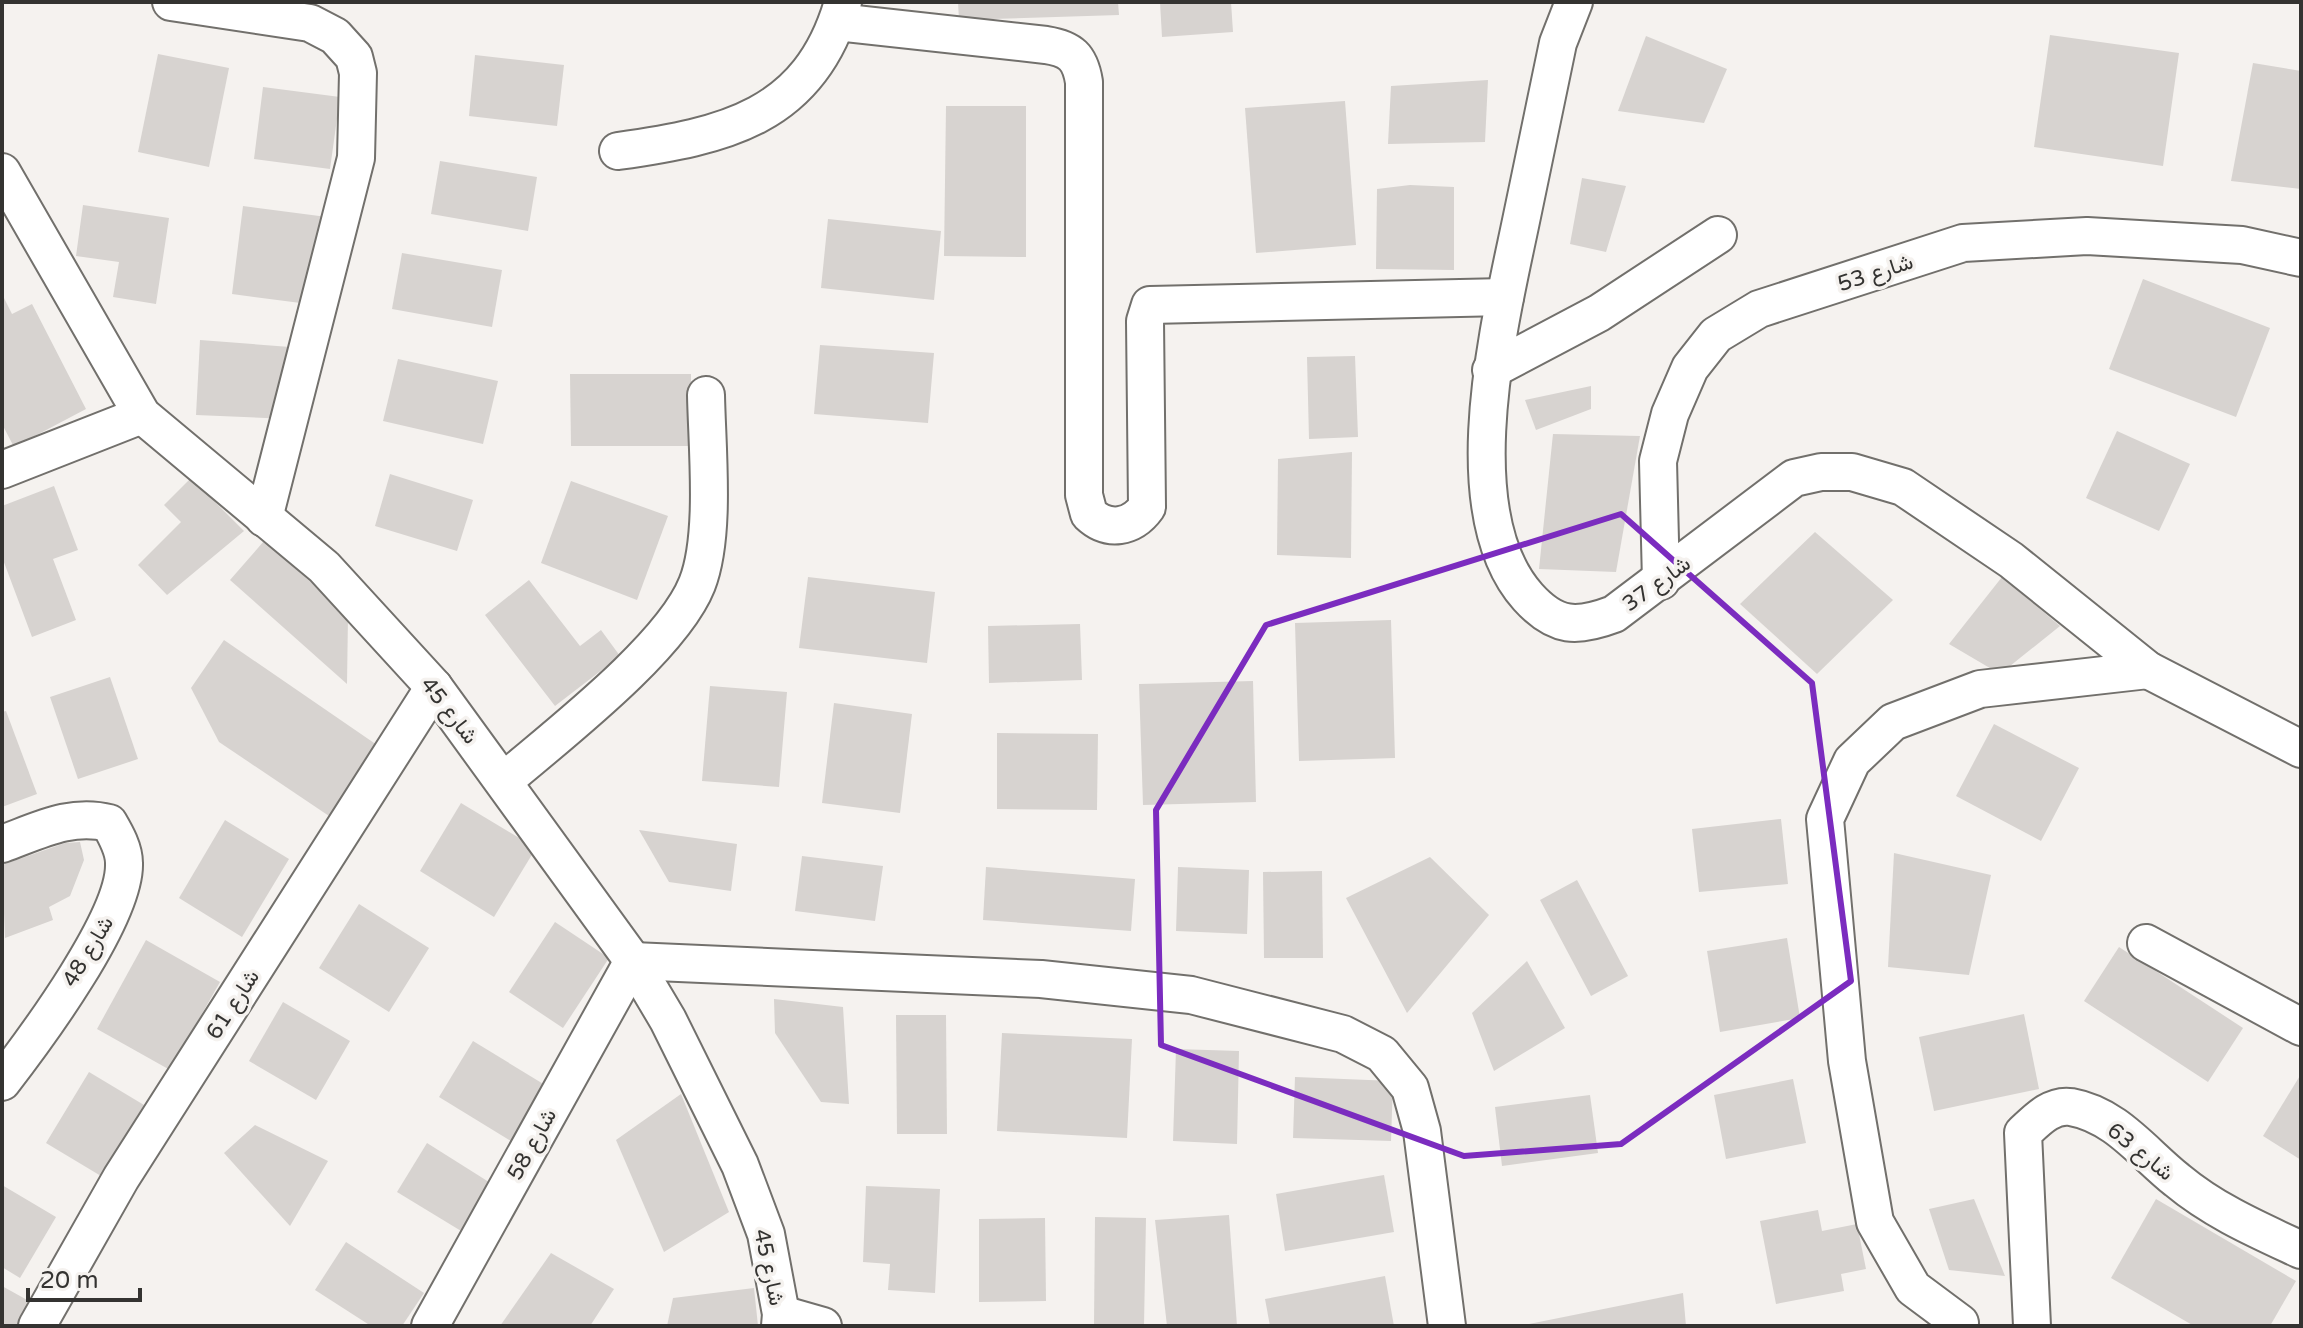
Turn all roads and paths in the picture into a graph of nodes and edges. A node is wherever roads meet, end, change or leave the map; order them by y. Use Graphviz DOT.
graph roads {
  1 [pos="171,2"];
  2 [pos="1574,2"];
  3 [pos="840,12"];
  4 [pos="618,151"];
  5 [pos="2,172"];
  6 [pos="1718,235"];
  7 [pos="2301,258"];
  8 [pos="1505,297"];
  9 [pos="1491,370"];
  10 [pos="706,395"];
  11 [pos="142,415"];
  12 [pos="2,470"];
  13 [pos="264,518"];
  14 [pos="1661,581"];
  15 [pos="2148,670"];
  16 [pos="434,687"];
  17 [pos="2301,749"];
  18 [pos="505,780"];
  19 [pos="2,844"];
  20 [pos="2146,943"];
  21 [pos="633,961"];
  22 [pos="2301,1027"];
  23 [pos="2,1082"];
  24 [pos="2301,1250"];
  25 [pos="781,1320"];
  26 [pos="1960,1323"];
  27 [pos="37,1326"];
  28 [pos="430,1326"];
  29 [pos="823,1326"];
  30 [pos="1447,1326"];
  31 [pos="2032,1326"];
  1 -- 13 [label="street"];
  2 -- 8 [label="street, شارع 37"];
  3 -- 4 [label="street"];
  3 -- 8 [label="street"];
  5 -- 11 [label="street, شارع 45"];
  6 -- 9 [label="street"];
  7 -- 14 [label="street, شارع 53"];
  8 -- 9 [label="street, شارع 37"];
  9 -- 14 [label="street, شارع 37"];
  10 -- 18 [label="street"];
  11 -- 12 [label="street"];
  11 -- 13 [label="street, شارع 45"];
  13 -- 16 [label="street, شارع 45"];
  14 -- 15 [label="street, شارع 37"];
  15 -- 17 [label="street, شارع 37"];
  15 -- 26 [label="street"];
  16 -- 18 [label="street, شارع 45"];
  16 -- 27 [label="street, شارع 61"];
  18 -- 21 [label="street, شارع 45"];
  19 -- 23 [label="street, شارع 48"];
  20 -- 22 [label="street"];
  21 -- 25 [label="street, شارع 45"];
  21 -- 28 [label="street, شارع 58"];
  21 -- 30 [label="street"];
  24 -- 31 [label="street, شارع 63"];
  25 -- 29 [label="street"];
}
